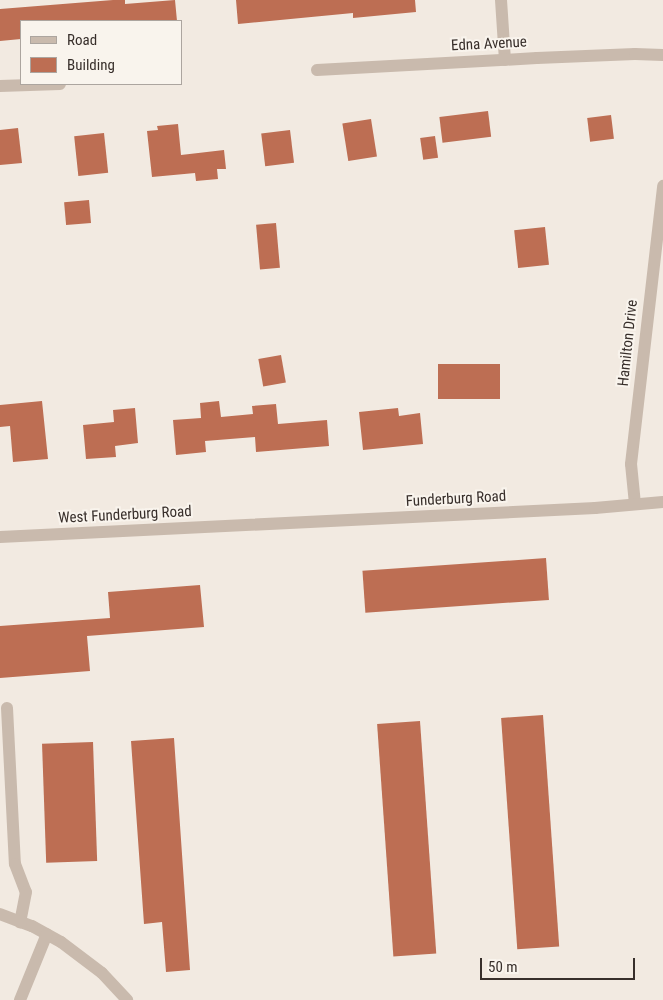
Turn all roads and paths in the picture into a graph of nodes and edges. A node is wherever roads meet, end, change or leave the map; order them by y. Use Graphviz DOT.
graph roads {
  1 [pos="502,0"];
  2 [pos="663,55"];
  3 [pos="505,60"];
  4 [pos="317,70"];
  5 [pos="30,85"];
  6 [pos="0,86"];
  7 [pos="663,186"];
  8 [pos="663,502"];
  9 [pos="635,504"];
  10 [pos="251,525"];
  11 [pos="0,537"];
  12 [pos="7,708"];
  13 [pos="0,914"];
  14 [pos="20,922"];
  15 [pos="47,934"];
  16 [pos="20,1000"];
  17 [pos="127,1000"];
  1 -- 3 [label="street"];
  2 -- 3 [label="street, Edna Avenue"];
  3 -- 4 [label="street, Edna Avenue"];
  5 -- 6 [label="street"];
  7 -- 9 [label="street, Hamilton Drive"];
  8 -- 9 [label="street, Funderburg Road"];
  9 -- 10 [label="street, Funderburg Road"];
  10 -- 11 [label="street, West Funderburg Road"];
  12 -- 14 [label="street"];
  13 -- 14 [label="street"];
  14 -- 15 [label="street"];
  15 -- 16 [label="street"];
  15 -- 17 [label="street"];
}
